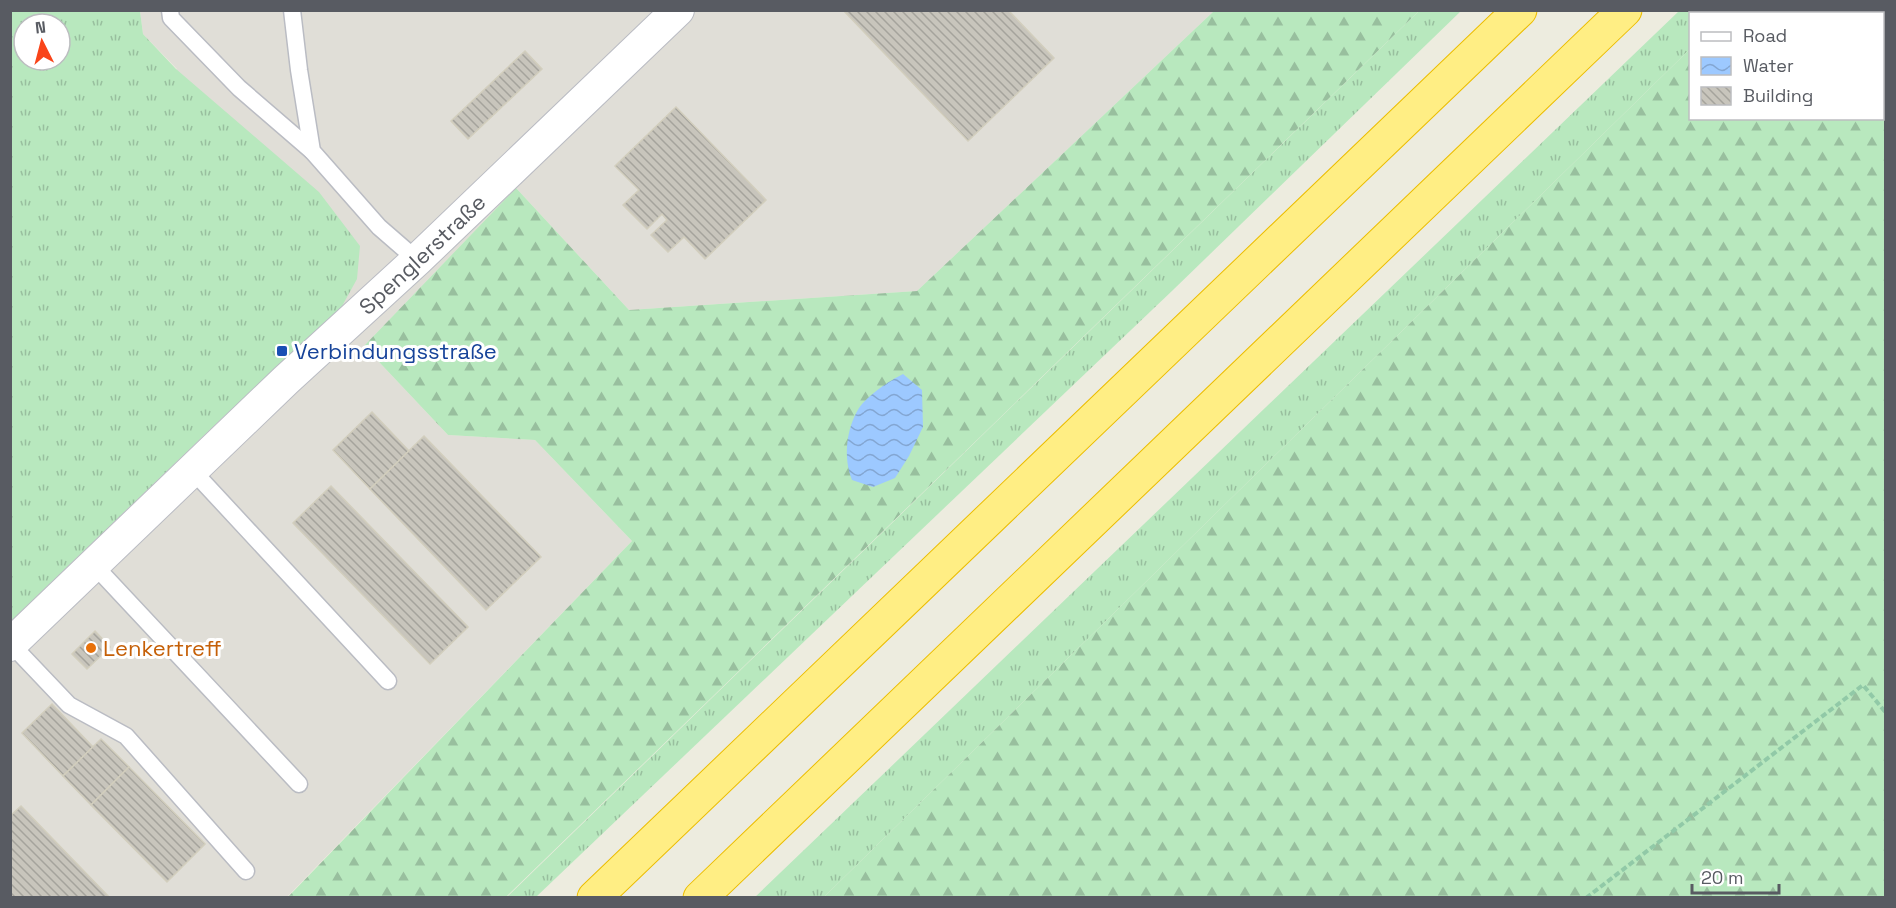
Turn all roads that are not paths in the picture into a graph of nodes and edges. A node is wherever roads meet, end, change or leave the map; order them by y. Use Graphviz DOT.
graph roads {
  1 [pos="170,10"];
  2 [pos="292,10"];
  3 [pos="678,10"];
  4 [pos="1520,10"];
  5 [pos="1625,10"];
  6 [pos="312,151"];
  7 [pos="417,260"];
  8 [pos="192,470"];
  9 [pos="94,565"];
  10 [pos="11,645"];
  11 [pos="388,681"];
  12 [pos="299,784"];
  13 [pos="246,871"];
  14 [pos="594,897"];
  15 [pos="700,897"];
  1 -- 6 [label="lane"];
  2 -- 6 [label="lane"];
  3 -- 7 [label="street, Spenglerstraße"];
  4 -- 14 [label="highway"];
  5 -- 15 [label="highway"];
  6 -- 7 [label="lane"];
  7 -- 8 [label="street, Spenglerstraße"];
  8 -- 9 [label="street, Spenglerstraße"];
  8 -- 11 [label="lane"];
  9 -- 10 [label="street, Spenglerstraße"];
  9 -- 12 [label="lane"];
  10 -- 13 [label="lane"];
}
